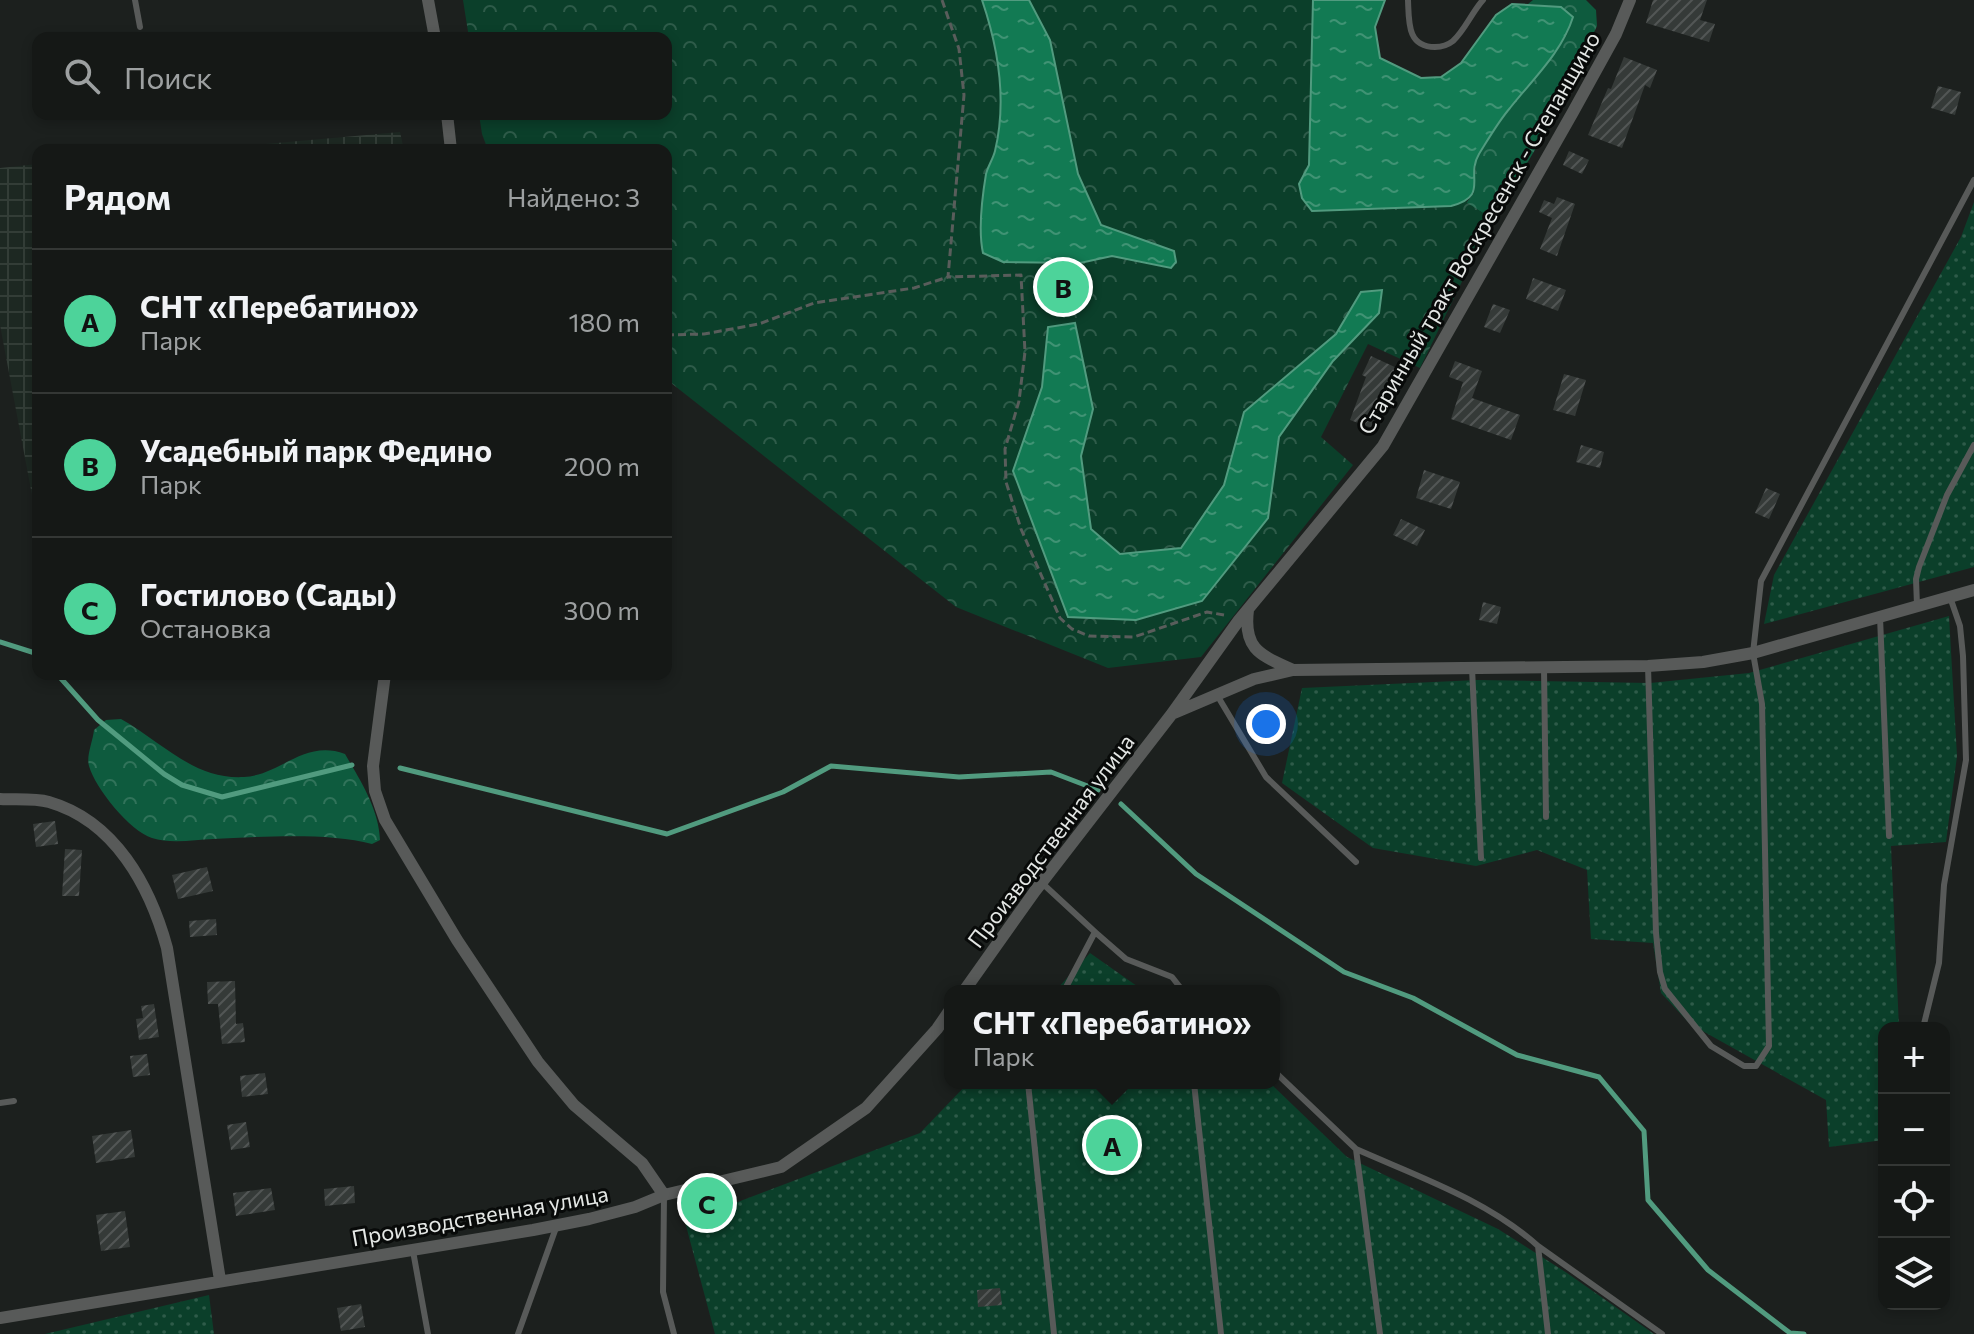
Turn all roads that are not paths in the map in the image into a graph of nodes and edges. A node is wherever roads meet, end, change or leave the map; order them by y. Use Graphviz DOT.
graph roads {
  1 [pos="135,0"];
  2 [pos="428,0"];
  3 [pos="1408,0"];
  4 [pos="1483,0"];
  5 [pos="1630,0"];
  6 [pos="140,27"];
  7 [pos="434,32"];
  8 [pos="448,120"];
  9 [pos="450,144"];
  10 [pos="1974,180"];
  11 [pos="1974,445"];
  12 [pos="1974,590"];
  13 [pos="1950,597"];
  14 [pos="1917,606"];
  15 [pos="1249,609"];
  16 [pos="1880,617"];
  17 [pos="1753,653"];
  18 [pos="1648,666"];
  19 [pos="1544,667"];
  20 [pos="1472,668"];
  21 [pos="1293,670"];
  22 [pos="384,680"];
  23 [pos="1217,695"];
  24 [pos="1171,715"];
  25 [pos="0,799"];
  26 [pos="1546,817"];
  27 [pos="1889,836"];
  28 [pos="1481,858"];
  29 [pos="1356,862"];
  30 [pos="1042,883"];
  31 [pos="1095,932"];
  32 [pos="968,985"];
  33 [pos="1067,985"];
  34 [pos="1178,985"];
  35 [pos="944,1019"];
  36 [pos="1924,1022"];
  37 [pos="1280,1077"];
  38 [pos="1029,1089"];
  39 [pos="1195,1089"];
  40 [pos="14,1101"];
  41 [pos="0,1103"];
  42 [pos="1356,1149"];
  43 [pos="664,1195"];
  44 [pos="557,1225"];
  45 [pos="1538,1246"];
  46 [pos="413,1250"];
  47 [pos="220,1280"];
  48 [pos="0,1318"];
  49 [pos="428,1334"];
  50 [pos="518,1334"];
  51 [pos="674,1334"];
  52 [pos="1054,1334"];
  53 [pos="1221,1334"];
  54 [pos="1380,1334"];
  55 [pos="1548,1334"];
  56 [pos="1662,1334"];
  1 -- 6 [label="lane"];
  2 -- 7 [label="street"];
  3 -- 4 [label="lane"];
  5 -- 15 [label="street, Старинный тракт Воскресенск - Степанщино"];
  8 -- 9 [label="street"];
  10 -- 17 [label="lane"];
  11 -- 14 [label="lane"];
  12 -- 13 [label="street"];
  13 -- 14 [label="street"];
  13 -- 36 [label="lane"];
  14 -- 16 [label="street"];
  15 -- 21 [label="street"];
  15 -- 24 [label="street, Производственная улица"];
  16 -- 17 [label="street"];
  16 -- 27 [label="lane"];
  17 -- 18 [label="street"];
  17 -- 18 [label="lane"];
  18 -- 19 [label="street"];
  19 -- 20 [label="street"];
  19 -- 26 [label="lane"];
  20 -- 21 [label="street"];
  20 -- 28 [label="lane"];
  21 -- 23 [label="street"];
  22 -- 43 [label="street"];
  23 -- 24 [label="street"];
  23 -- 29 [label="lane"];
  24 -- 30 [label="street, Производственная улица"];
  25 -- 47 [label="street"];
  30 -- 31 [label="lane"];
  30 -- 32 [label="street, Производственная улица"];
  31 -- 33 [label="lane"];
  31 -- 34 [label="lane"];
  35 -- 43 [label="street, Производственная улица"];
  37 -- 42 [label="lane"];
  38 -- 52 [label="lane"];
  39 -- 53 [label="lane"];
  40 -- 41 [label="lane"];
  42 -- 45 [label="lane"];
  42 -- 54 [label="lane"];
  43 -- 44 [label="street, Производственная улица"];
  43 -- 51 [label="lane"];
  44 -- 46 [label="street, Производственная улица"];
  44 -- 50 [label="lane"];
  45 -- 55 [label="lane"];
  45 -- 56 [label="lane"];
  46 -- 47 [label="street, Производственная улица"];
  46 -- 49 [label="lane"];
  47 -- 48 [label="street, Производственная улица"];
}
